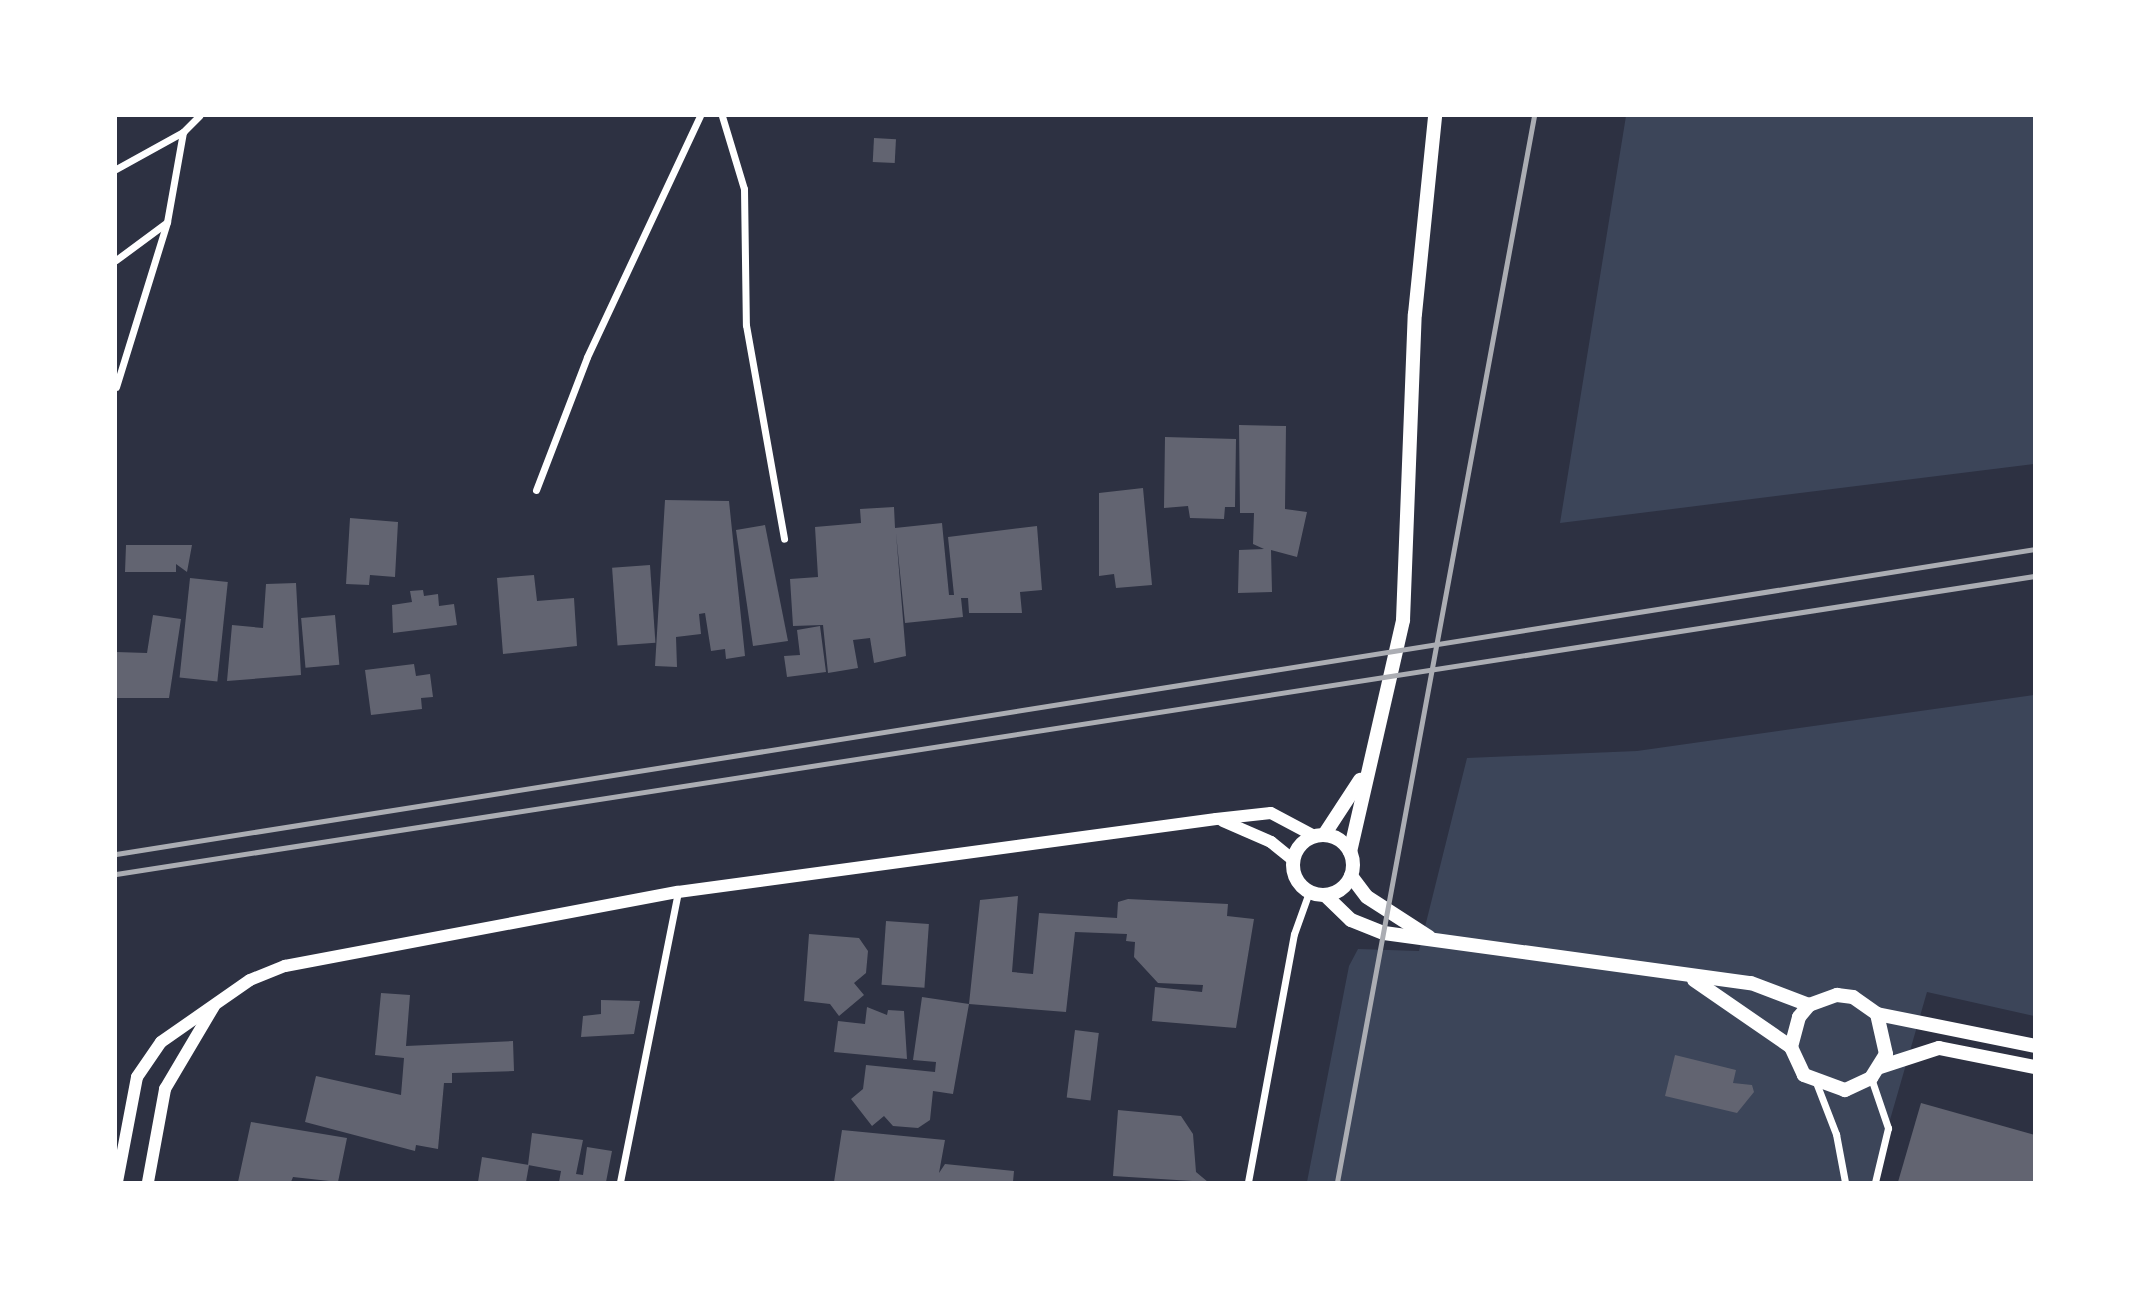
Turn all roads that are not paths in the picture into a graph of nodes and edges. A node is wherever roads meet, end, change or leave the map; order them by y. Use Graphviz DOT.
graph roads {
  1 [pos="199,116"];
  2 [pos="699,116"];
  3 [pos="722,116"];
  4 [pos="1435,116"];
  5 [pos="183,132"];
  6 [pos="116,169"];
  7 [pos="167,222"];
  8 [pos="116,260"];
  9 [pos="116,387"];
  10 [pos="536,490"];
  11 [pos="784,539"];
  12 [pos="1364,770"];
  13 [pos="1216,819"];
  14 [pos="1319,835"];
  15 [pos="1350,852"];
  16 [pos="1293,860"];
  17 [pos="1351,876"];
  18 [pos="678,892"];
  19 [pos="1309,892"];
  20 [pos="1325,895"];
  21 [pos="1430,938"];
  22 [pos="1694,981"];
  23 [pos="214,1005"];
  24 [pos="1809,1005"];
  25 [pos="1877,1014"];
  26 [pos="2035,1046"];
  27 [pos="1791,1047"];
  28 [pos="2035,1067"];
  29 [pos="1876,1073"];
  30 [pos="1817,1085"];
  31 [pos="117,1182"];
  32 [pos="148,1182"];
  33 [pos="620,1182"];
  34 [pos="1248,1182"];
  35 [pos="1844,1182"];
  36 [pos="1875,1182"];
  1 -- 5 [label="street"];
  2 -- 10 [label="street"];
  3 -- 11 [label="street"];
  4 -- 12 [label="main road"];
  5 -- 6 [label="street"];
  5 -- 7 [label="street"];
  7 -- 8 [label="street"];
  7 -- 9 [label="street"];
  12 -- 14 [label="main road"];
  12 -- 15 [label="main road"];
  13 -- 14 [label="street"];
  13 -- 16 [label="street"];
  13 -- 18 [label="street"];
  14 -- 15 [label="main road"];
  14 -- 16 [label="main road"];
  15 -- 17 [label="main road"];
  16 -- 19 [label="main road"];
  17 -- 20 [label="main road"];
  17 -- 21 [label="main road"];
  18 -- 23 [label="street"];
  18 -- 33 [label="street"];
  19 -- 20 [label="main road"];
  19 -- 34 [label="street"];
  20 -- 21 [label="main road"];
  21 -- 22 [label="main road"];
  22 -- 24 [label="main road"];
  22 -- 27 [label="main road"];
  23 -- 31 [label="street"];
  23 -- 32 [label="street"];
  24 -- 25 [label="main road"];
  24 -- 27 [label="main road"];
  25 -- 26 [label="main road"];
  25 -- 29 [label="main road"];
  27 -- 30 [label="main road"];
  28 -- 29 [label="main road"];
  29 -- 30 [label="main road"];
  29 -- 36 [label="street"];
  30 -- 35 [label="street"];
}
